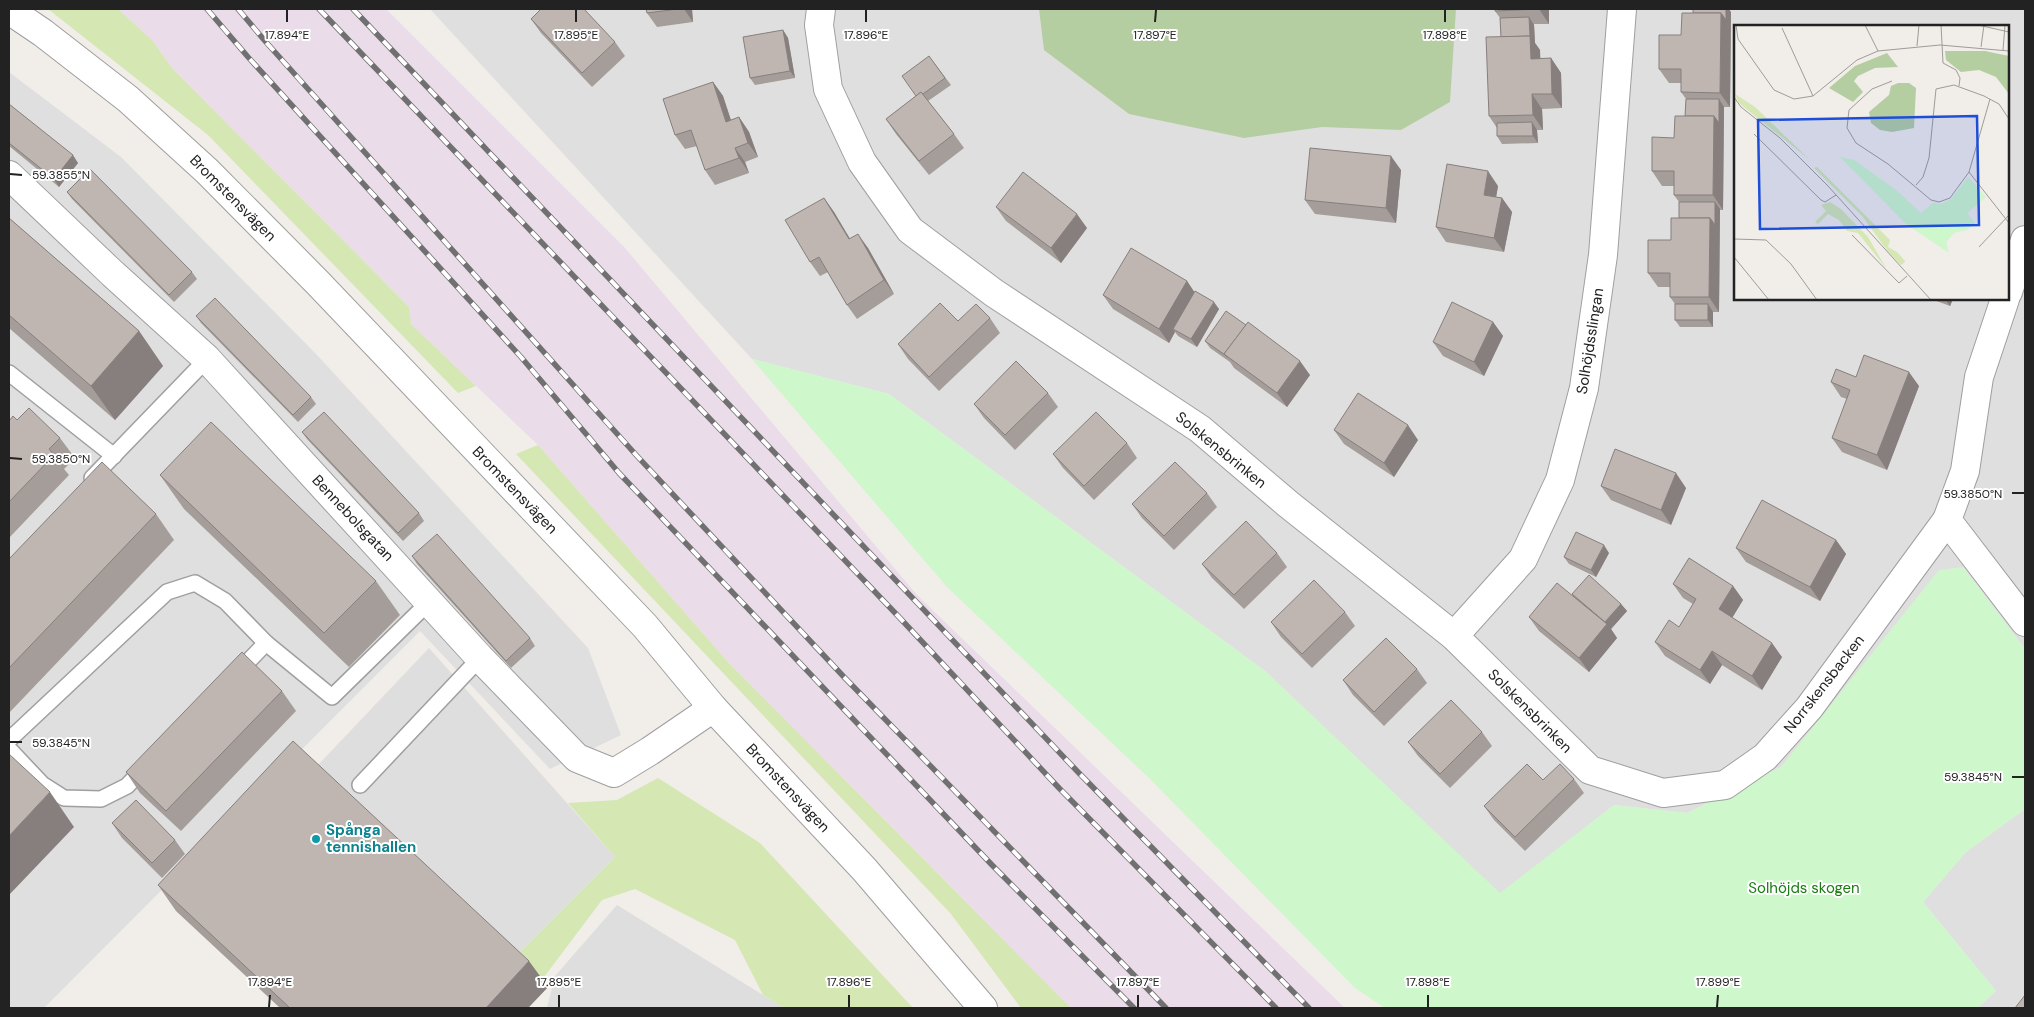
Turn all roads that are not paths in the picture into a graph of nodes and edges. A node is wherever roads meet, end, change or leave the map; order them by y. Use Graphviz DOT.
graph roads {
  1 [pos="821,9"];
  2 [pos="1622,9"];
  3 [pos="9,10"];
  4 [pos="9,175"];
  5 [pos="2025,240"];
  6 [pos="2009,289"];
  7 [pos="2005,300"];
  8 [pos="207,359"];
  9 [pos="9,373"];
  10 [pos="114,456"];
  11 [pos="81,490"];
  12 [pos="1947,520"];
  13 [pos="430,601"];
  14 [pos="2025,622"];
  15 [pos="1454,636"];
  16 [pos="266,643"];
  17 [pos="480,658"];
  18 [pos="225,685"];
  19 [pos="713,708"];
  20 [pos="9,740"];
  21 [pos="9,749"];
  22 [pos="158,754"];
  23 [pos="360,785"];
  24 [pos="1663,793"];
  25 [pos="983,1008"];
  1 -- 15 [label="street, Solskensbrinken"];
  2 -- 15 [label="street, Solhöjdsslingan"];
  3 -- 19 [label="street, Bromstensvägen"];
  4 -- 8 [label="street, Bennebolsgatan"];
  5 -- 6 [label="street"];
  7 -- 12 [label="street, Norrskensbacken"];
  8 -- 10 [label="lane"];
  8 -- 13 [label="street, Bennebolsgatan"];
  9 -- 10 [label="lane"];
  10 -- 11 [label="lane"];
  12 -- 14 [label="street"];
  12 -- 24 [label="street, Norrskensbacken"];
  13 -- 16 [label="lane"];
  13 -- 17 [label="street, Bennebolsgatan"];
  15 -- 24 [label="street, Solskensbrinken"];
  16 -- 18 [label="lane"];
  16 -- 20 [label="lane"];
  17 -- 19 [label="street, Bennebolsgatan"];
  17 -- 23 [label="lane"];
  19 -- 25 [label="street, Bromstensvägen"];
  21 -- 22 [label="lane"];
}
